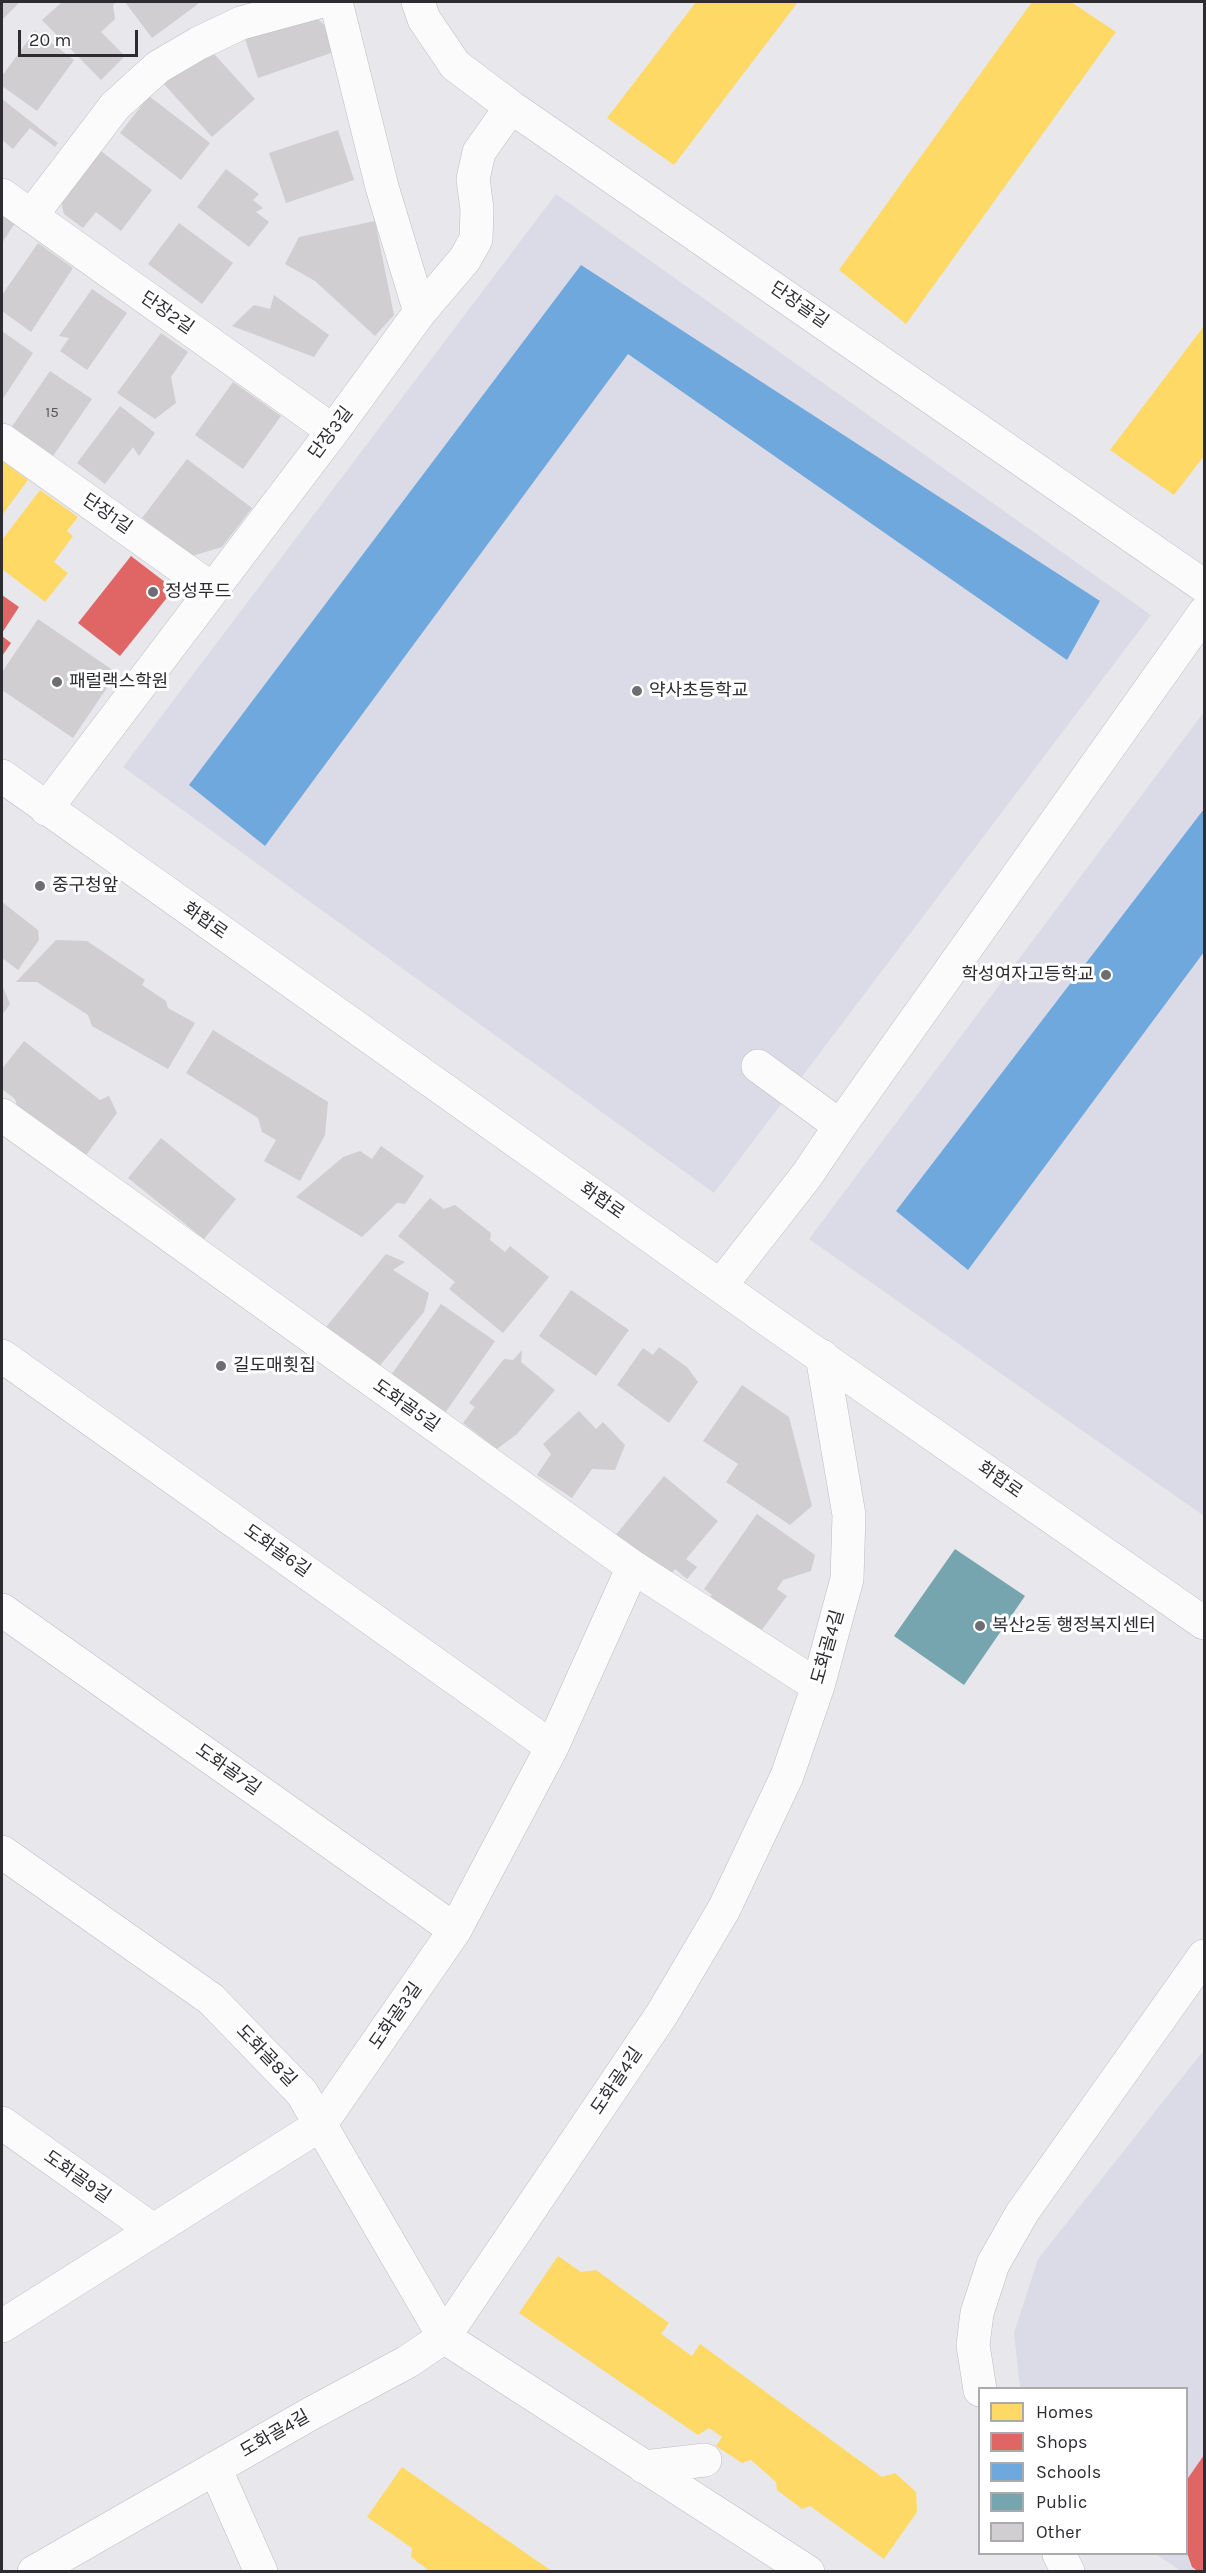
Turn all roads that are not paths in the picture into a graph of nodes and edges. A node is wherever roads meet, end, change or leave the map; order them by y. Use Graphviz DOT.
graph roads {
  1 [pos="318,2"];
  2 [pos="336,2"];
  3 [pos="418,2"];
  4 [pos="510,107"];
  5 [pos="2,195"];
  6 [pos="31,216"];
  7 [pos="420,312"];
  8 [pos="333,431"];
  9 [pos="2,440"];
  10 [pos="1204,585"];
  11 [pos="212,589"];
  12 [pos="1204,613"];
  13 [pos="2,776"];
  14 [pos="46,809"];
  15 [pos="758,1066"];
  16 [pos="2,1115"];
  17 [pos="840,1126"];
  18 [pos="721,1284"];
  19 [pos="2,1356"];
  20 [pos="822,1356"];
  21 [pos="633,1567"];
  22 [pos="2,1610"];
  23 [pos="1204,1623"];
  24 [pos="818,1686"];
  25 [pos="552,1747"];
  26 [pos="2,1852"];
  27 [pos="455,1930"];
  28 [pos="1204,1956"];
  29 [pos="2,2123"];
  30 [pos="320,2125"];
  31 [pos="153,2230"];
  32 [pos="2,2326"];
  33 [pos="444,2337"];
  34 [pos="980,2387"];
  35 [pos="705,2460"];
  36 [pos="644,2467"];
  37 [pos="215,2468"];
  38 [pos="1060,2555"];
  39 [pos="34,2571"];
  40 [pos="261,2571"];
  41 [pos="808,2571"];
  42 [pos="1068,2571"];
  1 -- 6 [label="street"];
  2 -- 7 [label="street"];
  3 -- 4 [label="street, 단장골길"];
  4 -- 7 [label="street, 단장3길"];
  4 -- 10 [label="street, 단장골길"];
  5 -- 6 [label="street, 단장2길"];
  6 -- 8 [label="street, 단장2길"];
  7 -- 8 [label="street, 단장3길"];
  8 -- 11 [label="street, 단장3길"];
  9 -- 11 [label="street, 단장1길"];
  11 -- 14 [label="street, 단장3길"];
  12 -- 17 [label="street"];
  13 -- 14 [label="street, 화합로"];
  14 -- 18 [label="street, 화합로"];
  15 -- 17 [label="street"];
  16 -- 21 [label="street, 도화골5길"];
  17 -- 18 [label="street"];
  18 -- 20 [label="street, 화합로"];
  19 -- 25 [label="street, 도화골6길"];
  20 -- 23 [label="street, 화합로"];
  20 -- 24 [label="street, 도화골4길"];
  21 -- 24 [label="street, 도화골5길"];
  21 -- 25 [label="street, 도화골3길"];
  22 -- 27 [label="street, 도화골7길"];
  24 -- 33 [label="street, 도화골4길"];
  25 -- 27 [label="street, 도화골3길"];
  26 -- 30 [label="street, 도화골8길"];
  27 -- 30 [label="street, 도화골3길"];
  28 -- 34 [label="street"];
  29 -- 31 [label="street, 도화골9길"];
  30 -- 31 [label="street, 도화골3길"];
  30 -- 33 [label="street, 도화골8길"];
  31 -- 32 [label="street, 도화골3길"];
  33 -- 36 [label="street"];
  33 -- 37 [label="street, 도화골4길"];
  35 -- 36 [label="street"];
  36 -- 41 [label="street"];
  37 -- 39 [label="street, 도화골4길"];
  37 -- 40 [label="street"];
  38 -- 42 [label="street"];
}
